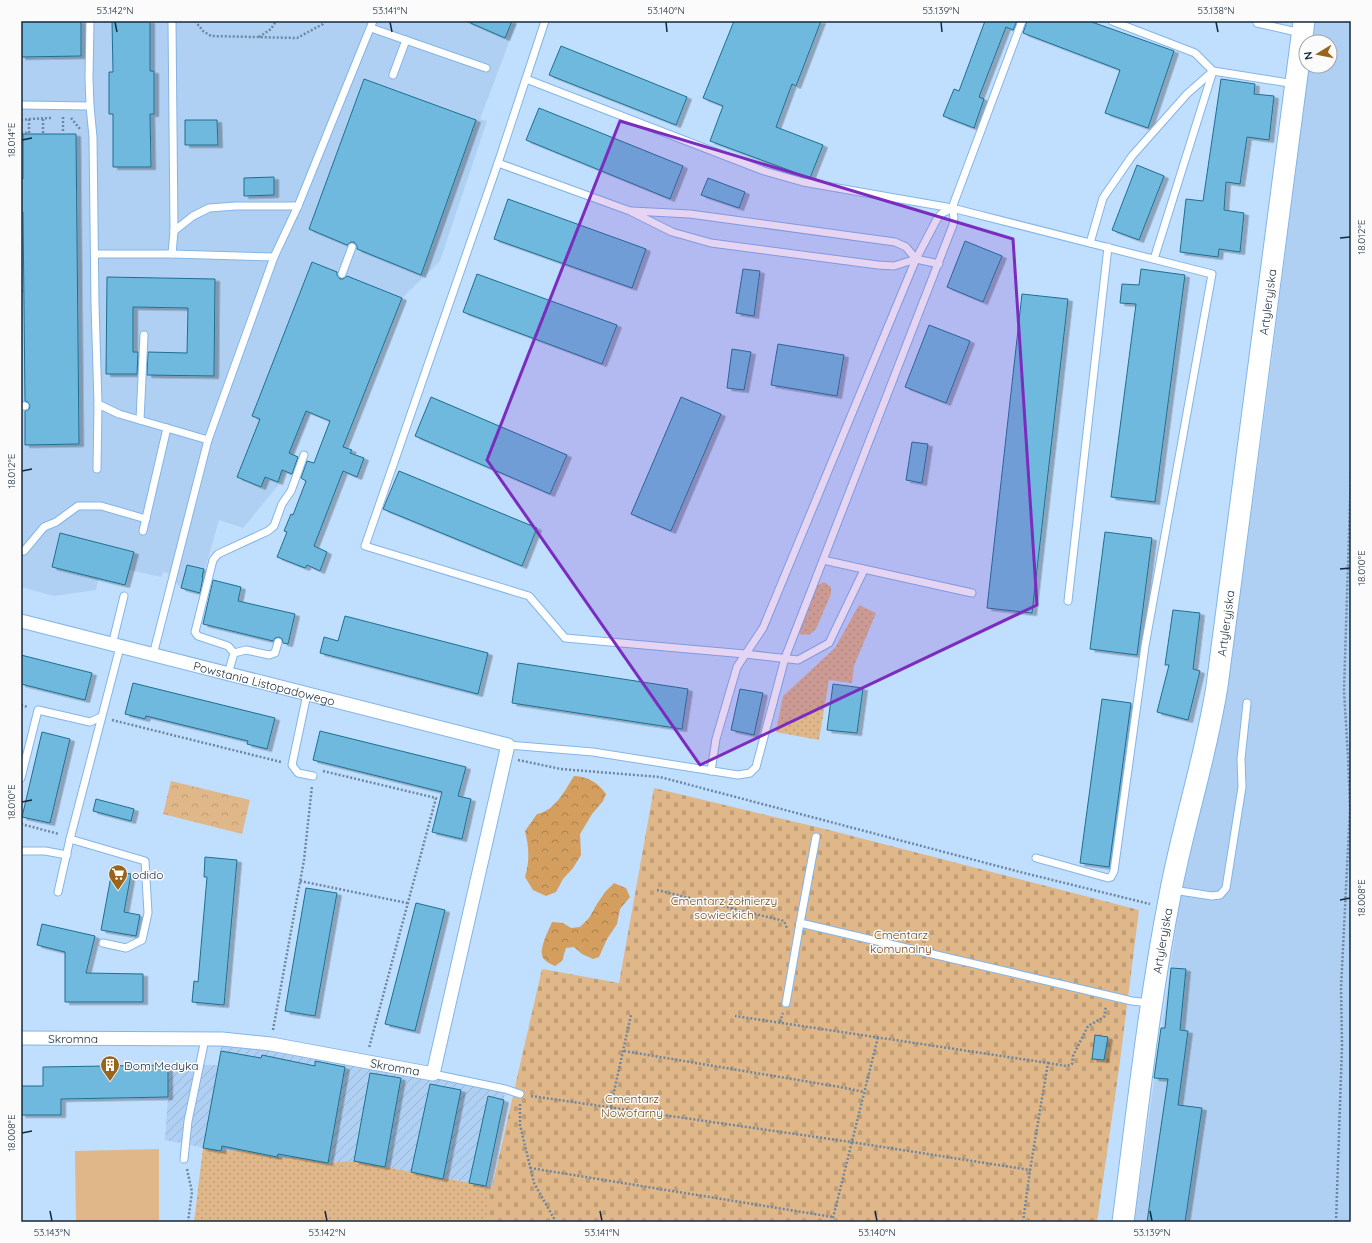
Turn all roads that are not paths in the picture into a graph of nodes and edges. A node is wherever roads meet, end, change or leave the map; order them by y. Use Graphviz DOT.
graph roads {
  1 [pos="90,21"];
  2 [pos="172,21"];
  3 [pos="545,21"];
  4 [pos="1022,21"];
  5 [pos="1112,21"];
  6 [pos="1258,21"];
  7 [pos="372,24"];
  8 [pos="1302,27"];
  9 [pos="406,40"];
  10 [pos="486,68"];
  11 [pos="1213,71"];
  12 [pos="393,76"];
  13 [pos="526,79"];
  14 [pos="1295,84"];
  15 [pos="21,105"];
  16 [pos="90,106"];
  17 [pos="498,163"];
  18 [pos="298,206"];
  19 [pos="952,208"];
  20 [pos="630,211"];
  21 [pos="174,231"];
  22 [pos="1090,243"];
  23 [pos="352,247"];
  24 [pos="1108,247"];
  25 [pos="95,254"];
  26 [pos="172,254"];
  27 [pos="274,257"];
  28 [pos="916,259"];
  29 [pos="1154,259"];
  30 [pos="939,264"];
  31 [pos="342,274"];
  32 [pos="144,335"];
  33 [pos="98,404"];
  34 [pos="140,420"];
  35 [pos="167,428"];
  36 [pos="208,440"];
  37 [pos="304,455"];
  38 [pos="97,469"];
  39 [pos="146,519"];
  40 [pos="143,531"];
  41 [pos="21,550"];
  42 [pos="823,560"];
  43 [pos="864,570"];
  44 [pos="972,593"];
  45 [pos="124,596"];
  46 [pos="1068,601"];
  47 [pos="21,621"];
  48 [pos="278,642"];
  49 [pos="116,646"];
  50 [pos="234,653"];
  51 [pos="745,654"];
  52 [pos="153,655"];
  53 [pos="786,658"];
  54 [pos="228,674"];
  55 [pos="307,694"];
  56 [pos="1247,703"];
  57 [pos="101,717"];
  58 [pos="508,745"];
  59 [pos="711,770"];
  60 [pos="313,776"];
  61 [pos="21,778"];
  62 [pos="816,837"];
  63 [pos="70,839"];
  64 [pos="21,851"];
  65 [pos="66,855"];
  66 [pos="1036,858"];
  67 [pos="1171,889"];
  68 [pos="58,892"];
  69 [pos="799,926"];
  70 [pos="104,943"];
  71 [pos="786,1003"];
  72 [pos="1151,1004"];
  73 [pos="21,1038"];
  74 [pos="205,1039"];
  75 [pos="433,1074"];
  76 [pos="520,1094"];
  77 [pos="184,1159"];
  78 [pos="1123,1222"];
  1 -- 16 [label="lane"];
  2 -- 21 [label="lane"];
  3 -- 13 [label="lane"];
  4 -- 19 [label="lane"];
  5 -- 11 [label="lane"];
  6 -- 8 [label="lane"];
  7 -- 9 [label="lane"];
  7 -- 18 [label="lane"];
  8 -- 14 [label="main road, Artyleryjska"];
  9 -- 10 [label="lane"];
  9 -- 12 [label="lane"];
  11 -- 14 [label="lane"];
  11 -- 22 [label="lane"];
  11 -- 29 [label="lane"];
  13 -- 17 [label="lane"];
  13 -- 19 [label="lane"];
  14 -- 67 [label="main road, Artyleryjska"];
  15 -- 16 [label="lane"];
  16 -- 25 [label="lane"];
  17 -- 20 [label="lane"];
  17 -- 51 [label="lane"];
  18 -- 21 [label="lane"];
  18 -- 27 [label="lane"];
  19 -- 22 [label="lane"];
  19 -- 28 [label="lane"];
  19 -- 30 [label="lane"];
  20 -- 28 [label="lane"];
  20 -- 28 [label="lane"];
  21 -- 26 [label="lane"];
  22 -- 24 [label="lane"];
  23 -- 31 [label="lane"];
  24 -- 29 [label="lane"];
  24 -- 46 [label="lane"];
  25 -- 26 [label="lane"];
  25 -- 33 [label="lane"];
  26 -- 27 [label="lane"];
  27 -- 36 [label="lane"];
  28 -- 30 [label="lane"];
  28 -- 51 [label="lane"];
  29 -- 66 [label="lane"];
  30 -- 42 [label="lane"];
  32 -- 34 [label="lane"];
  33 -- 34 [label="lane"];
  33 -- 38 [label="lane"];
  34 -- 35 [label="lane"];
  35 -- 36 [label="lane"];
  35 -- 39 [label="lane"];
  36 -- 52 [label="lane"];
  37 -- 50 [label="lane"];
  39 -- 40 [label="lane"];
  39 -- 41 [label="lane"];
  42 -- 43 [label="lane"];
  42 -- 53 [label="lane"];
  43 -- 44 [label="lane"];
  43 -- 53 [label="lane"];
  45 -- 49 [label="lane"];
  47 -- 49 [label="street, Powstania Listopadowego"];
  48 -- 50 [label="lane"];
  49 -- 52 [label="street, Powstania Listopadowego"];
  49 -- 57 [label="lane"];
  50 -- 54 [label="lane"];
  51 -- 53 [label="lane"];
  51 -- 59 [label="lane"];
  52 -- 54 [label="street, Powstania Listopadowego"];
  53 -- 59 [label="lane"];
  54 -- 55 [label="street, Powstania Listopadowego"];
  55 -- 58 [label="street, Powstania Listopadowego"];
  55 -- 60 [label="lane"];
  56 -- 67 [label="lane"];
  57 -- 61 [label="lane"];
  57 -- 63 [label="lane"];
  58 -- 59 [label="lane"];
  58 -- 75 [label="street, Skromna"];
  62 -- 69 [label="lane"];
  63 -- 65 [label="lane"];
  63 -- 70 [label="lane"];
  64 -- 65 [label="lane"];
  65 -- 68 [label="lane"];
  67 -- 72 [label="main road, Artyleryjska"];
  69 -- 71 [label="lane"];
  69 -- 72 [label="lane"];
  72 -- 78 [label="main road, Artyleryjska"];
  73 -- 74 [label="street, Skromna"];
  74 -- 75 [label="street, Skromna"];
  74 -- 77 [label="lane"];
  75 -- 76 [label="lane"];
}
